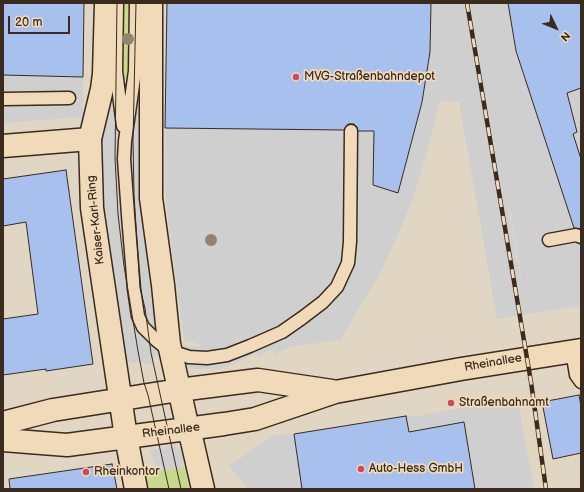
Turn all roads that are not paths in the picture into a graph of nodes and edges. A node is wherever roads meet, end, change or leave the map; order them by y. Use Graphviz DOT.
graph roads {
  1 [pos="106,3"];
  2 [pos="117,3"];
  3 [pos="136,3"];
  4 [pos="151,3"];
  5 [pos="69,98"];
  6 [pos="3,99"];
  7 [pos="351,131"];
  8 [pos="90,139"];
  9 [pos="125,141"];
  10 [pos="3,146"];
  11 [pos="581,237"];
  12 [pos="549,240"];
  13 [pos="170,350"];
  14 [pos="576,350"];
  15 [pos="581,382"];
  16 [pos="179,390"];
  17 [pos="335,392"];
  18 [pos="120,399"];
  19 [pos="3,423"];
  20 [pos="188,429"];
  21 [pos="126,437"];
  22 [pos="3,440"];
  23 [pos="136,489"];
  24 [pos="203,489"];
  1 -- 8 [label="street, Kaiser-Karl-Ring"];
  2 -- 9 [label="lane"];
  3 -- 9 [label="lane"];
  4 -- 13 [label="street"];
  5 -- 6 [label="lane"];
  7 -- 13 [label="lane"];
  8 -- 10 [label="street"];
  8 -- 18 [label="street, Kaiser-Karl-Ring"];
  9 -- 13 [label="lane"];
  11 -- 12 [label="lane"];
  13 -- 16 [label="street"];
  14 -- 15 [label="lane"];
  14 -- 17 [label="street, Rheinallee"];
  16 -- 17 [label="street, Rheinallee"];
  16 -- 18 [label="street, Rheinallee"];
  16 -- 20 [label="street"];
  17 -- 20 [label="street, Rheinallee"];
  18 -- 19 [label="street, Rheinallee"];
  18 -- 21 [label="street, Kaiser-Karl-Ring"];
  20 -- 21 [label="street, Rheinallee"];
  20 -- 24 [label="street"];
  21 -- 22 [label="street, Rheinallee"];
  21 -- 23 [label="street, Kaiser-Karl-Ring"];
}
